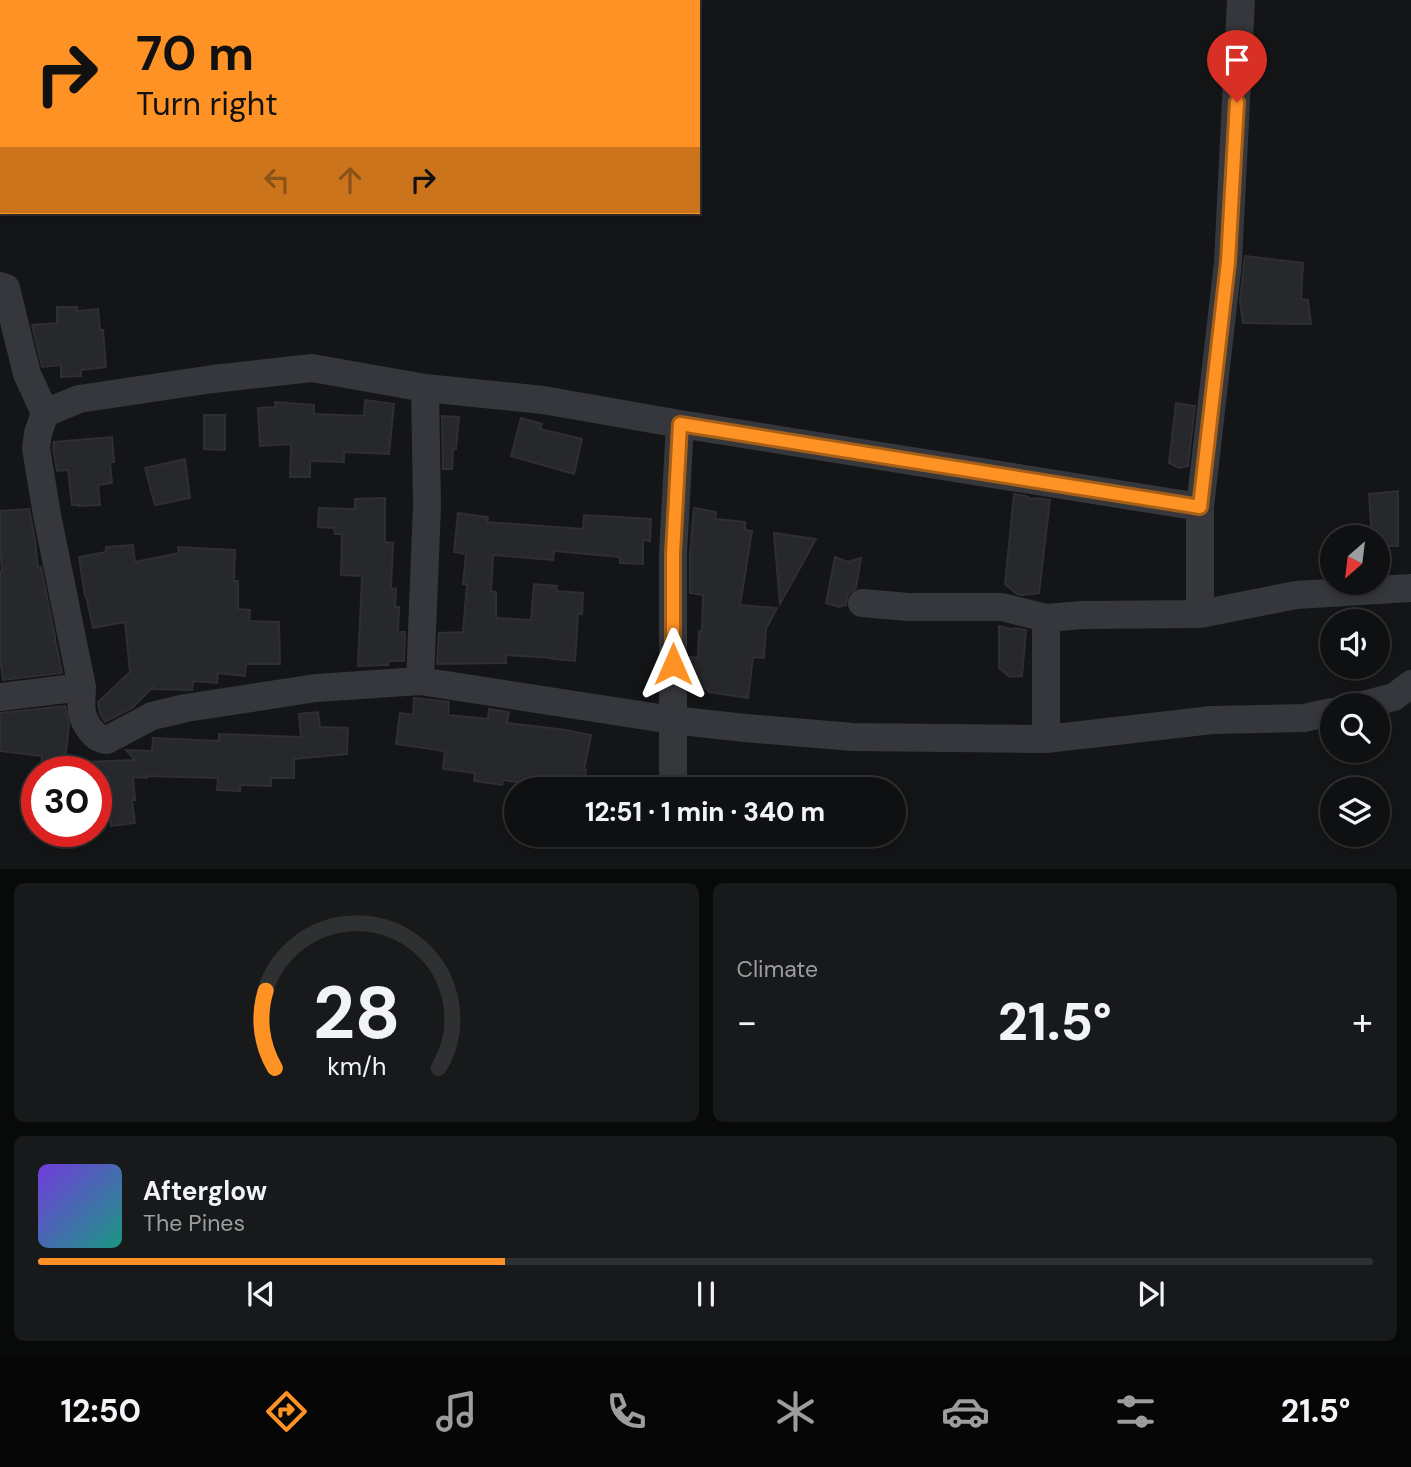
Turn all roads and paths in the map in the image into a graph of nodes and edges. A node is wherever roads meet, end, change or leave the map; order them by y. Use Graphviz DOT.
graph roads {
  1 [pos="1241,0"];
  2 [pos="0,286"];
  3 [pos="425,387"];
  4 [pos="45,413"];
  5 [pos="680,424"];
  6 [pos="1200,507"];
  7 [pos="1411,588"];
  8 [pos="862,603"];
  9 [pos="1200,614"];
  10 [pos="1046,618"];
  11 [pos="420,681"];
  12 [pos="1411,684"];
  13 [pos="82,687"];
  14 [pos="0,697"];
  15 [pos="1390,698"];
  16 [pos="1320,715"];
  17 [pos="672,720"];
  18 [pos="1046,739"];
  19 [pos="673,777"];
  1 -- 6 [label="street"];
  2 -- 4 [label="street"];
  3 -- 4 [label="street"];
  3 -- 5 [label="street"];
  3 -- 11 [label="street"];
  4 -- 13 [label="street"];
  5 -- 6 [label="street"];
  5 -- 17 [label="street"];
  6 -- 9 [label="street"];
  7 -- 9 [label="street"];
  8 -- 10 [label="street"];
  9 -- 10 [label="street"];
  10 -- 18 [label="street"];
  11 -- 13 [label="street"];
  11 -- 17 [label="street"];
  12 -- 15 [label="street"];
  13 -- 14 [label="street"];
  16 -- 18 [label="street"];
  17 -- 18 [label="street"];
  17 -- 19 [label="street"];
}
